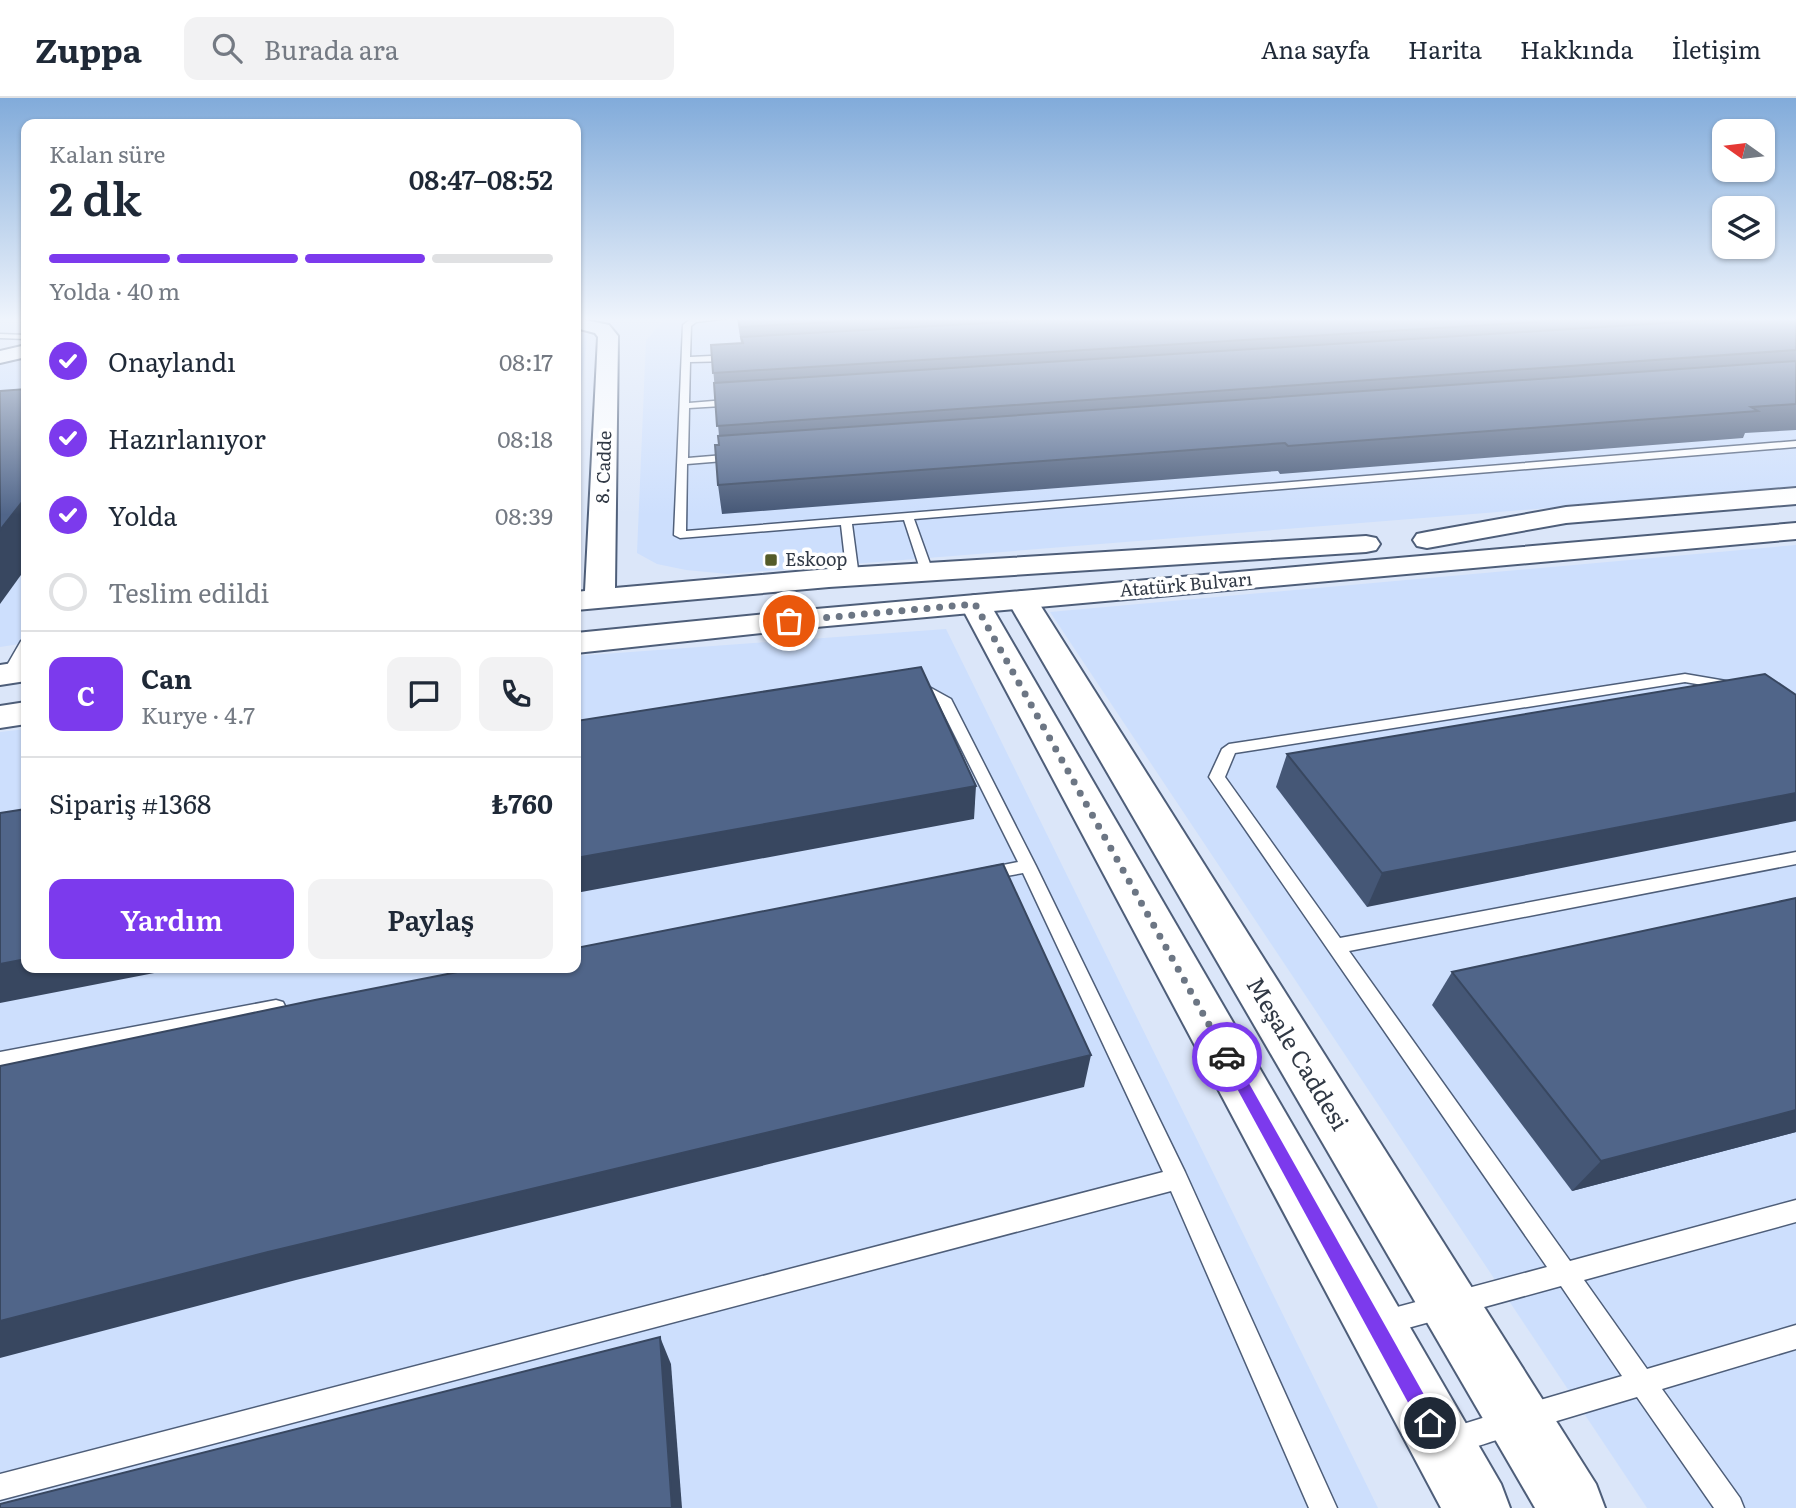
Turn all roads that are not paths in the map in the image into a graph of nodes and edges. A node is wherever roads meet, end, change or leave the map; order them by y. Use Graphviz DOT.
graph roads {
  1 [pos="604,384"];
  2 [pos="684,384"];
  3 [pos="754,401"];
  4 [pos="684,406"];
  5 [pos="1796,444"];
  6 [pos="752,456"];
  7 [pos="683,461"];
  8 [pos="1796,496"];
  9 [pos="1796,508"];
  10 [pos="908,517"];
  11 [pos="846,522"];
  12 [pos="1796,531"];
  13 [pos="1427,540"];
  14 [pos="1796,545"];
  15 [pos="1562,553"];
  16 [pos="928,572"];
  17 [pos="853,577"];
  18 [pos="1017,583"];
  19 [pos="588,600"];
  20 [pos="975,604"];
  21 [pos="581,643"];
  22 [pos="21,655"];
  23 [pos="12,673"];
  24 [pos="895,688"];
  25 [pos="1745,688"];
  26 [pos="21,714"];
  27 [pos="0,717"];
  28 [pos="1796,858"];
  29 [pos="1028,866"];
  30 [pos="960,879"];
  31 [pos="1336,946"];
  32 [pos="300,1004"];
  33 [pos="0,1061"];
  34 [pos="1177,1179"];
  35 [pos="1796,1211"];
  36 [pos="1566,1274"];
  37 [pos="1449,1305"];
  38 [pos="1376,1325"];
  39 [pos="1796,1337"];
  40 [pos="1642,1382"];
  41 [pos="1518,1420"];
  42 [pos="1440,1442"];
  43 [pos="0,1487"];
  44 [pos="1323,1508"];
  45 [pos="1477,1508"];
  46 [pos="1572,1508"];
  47 [pos="1730,1508"];
  1 -- 19 [label="main road, 8. Cadde"];
  2 -- 4 [label="lane"];
  3 -- 4 [label="lane"];
  4 -- 7 [label="lane"];
  5 -- 10 [label="lane"];
  6 -- 7 [label="lane"];
  7 -- 11 [label="lane"];
  8 -- 13 [label="main road"];
  9 -- 13 [label="main road, Atatürk Bulvarı"];
  10 -- 11 [label="lane"];
  10 -- 16 [label="lane"];
  11 -- 17 [label="lane"];
  12 -- 15 [label="main road, Atatürk Bulvarı"];
  13 -- 18 [label="main road, Atatürk Bulvarı"];
  14 -- 15 [label="main road"];
  15 -- 18 [label="main road, Atatürk Bulvarı"];
  16 -- 17 [label="main road, Atatürk Bulvarı"];
  16 -- 18 [label="main road, Atatürk Bulvarı"];
  17 -- 19 [label="main road, Atatürk Bulvarı"];
  18 -- 20 [label="main road, Atatürk Bulvarı"];
  18 -- 37 [label="main road, Meşale Caddesi"];
  20 -- 21 [label="main road, Atatürk Bulvarı"];
  20 -- 38 [label="main road"];
  22 -- 23 [label="lane"];
  24 -- 29 [label="lane"];
  25 -- 31 [label="lane"];
  26 -- 27 [label="main road"];
  28 -- 31 [label="lane"];
  29 -- 30 [label="lane"];
  29 -- 34 [label="lane"];
  31 -- 36 [label="lane"];
  32 -- 33 [label="lane"];
  34 -- 43 [label="lane"];
  34 -- 44 [label="lane"];
  35 -- 36 [label="lane"];
  36 -- 37 [label="lane"];
  36 -- 40 [label="lane"];
  37 -- 38 [label="lane"];
  37 -- 41 [label="main road, Meşale Caddesi"];
  38 -- 42 [label="main road"];
  39 -- 40 [label="lane"];
  40 -- 41 [label="lane"];
  40 -- 47 [label="lane"];
  41 -- 42 [label="lane"];
  41 -- 46 [label="main road, Meşale Caddesi"];
  42 -- 45 [label="main road"];
}
